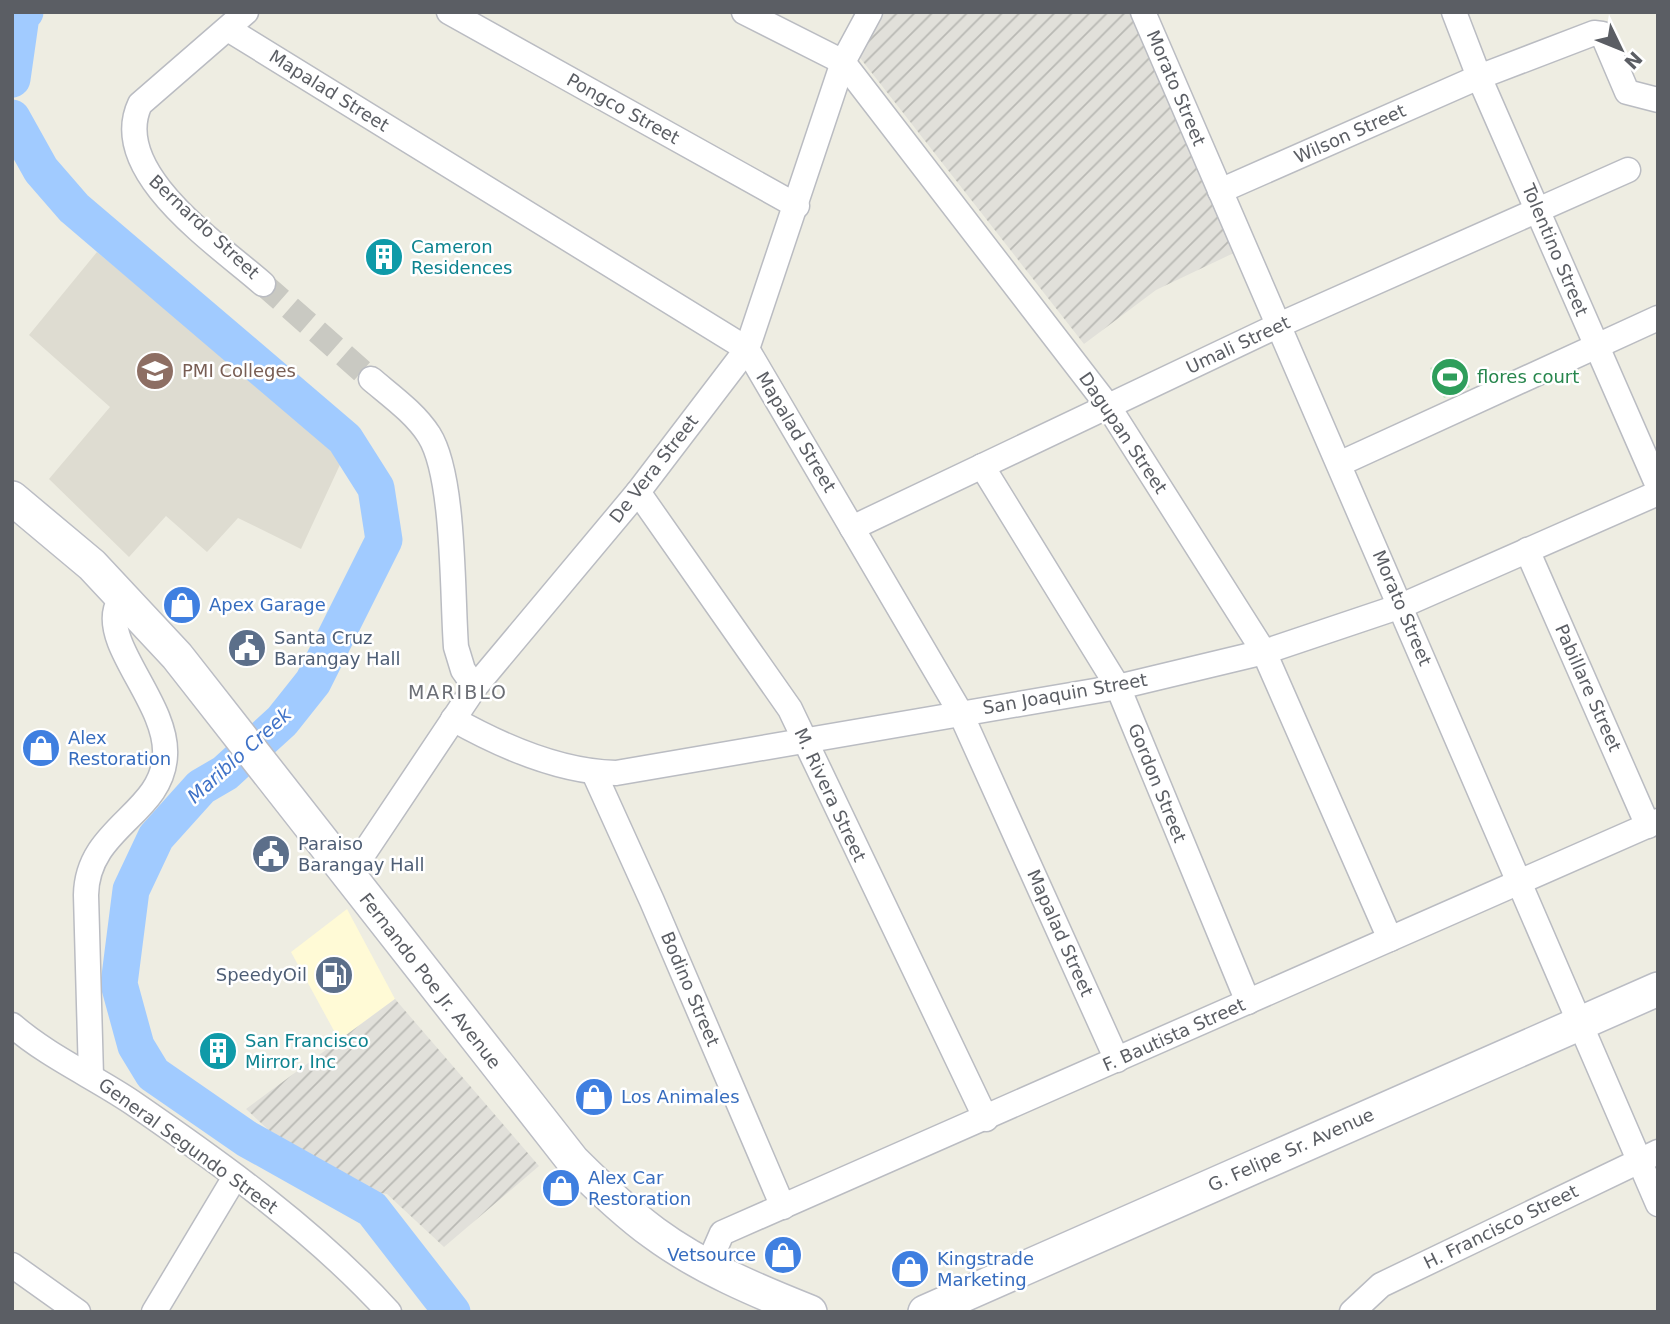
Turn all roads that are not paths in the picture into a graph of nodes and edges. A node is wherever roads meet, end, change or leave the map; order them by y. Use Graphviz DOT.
graph roads {
  1 [pos="449,12"];
  2 [pos="744,12"];
  3 [pos="870,12"];
  4 [pos="1144,12"];
  5 [pos="1454,12"];
  6 [pos="237,20"];
  7 [pos="843,62"];
  8 [pos="1479,77"];
  9 [pos="1658,100"];
  10 [pos="1628,170"];
  11 [pos="1220,191"];
  12 [pos="797,206"];
  13 [pos="1538,211"];
  14 [pos="263,284"];
  15 [pos="1658,318"];
  16 [pos="1279,325"];
  17 [pos="1596,346"];
  18 [pos="747,349"];
  19 [pos="371,379"];
  20 [pos="1108,406"];
  21 [pos="1339,464"];
  22 [pos="982,466"];
  23 [pos="1658,486"];
  24 [pos="638,492"];
  25 [pos="1658,493"];
  26 [pos="12,498"];
  27 [pos="852,528"];
  28 [pos="1527,550"];
  29 [pos="126,600"];
  30 [pos="1401,606"];
  31 [pos="1264,652"];
  32 [pos="475,687"];
  33 [pos="1118,687"];
  34 [pos="960,712"];
  35 [pos="453,719"];
  36 [pos="805,742"];
  37 [pos="594,773"];
  38 [pos="1653,824"];
  39 [pos="348,877"];
  40 [pos="1520,882"];
  41 [pos="1390,939"];
  42 [pos="1658,989"];
  43 [pos="1248,1002"];
  44 [pos="1580,1023"];
  45 [pos="12,1025"];
  46 [pos="1117,1060"];
  47 [pos="91,1076"];
  48 [pos="986,1119"];
  49 [pos="1648,1156"];
  50 [pos="235,1177"];
  51 [pos="1658,1204"];
  52 [pos="783,1207"];
  53 [pos="12,1265"];
  54 [pos="708,1265"];
  55 [pos="78,1312"];
  56 [pos="154,1312"];
  57 [pos="389,1312"];
  58 [pos="810,1312"];
  59 [pos="925,1312"];
  60 [pos="1352,1312"];
  1 -- 12 [label="street, Pongco Street"];
  2 -- 7 [label="street, Dagupan Street"];
  3 -- 7 [label="street, De Vera Street"];
  4 -- 11 [label="street, Morato Street"];
  5 -- 8 [label="street, Tolentino Street"];
  6 -- 14 [label="street, Bernardo Street"];
  6 -- 18 [label="street, Mapalad Street"];
  7 -- 12 [label="street, De Vera Street"];
  7 -- 20 [label="street, Dagupan Street"];
  8 -- 9 [label="street, Wilson Street"];
  8 -- 11 [label="street, Wilson Street"];
  8 -- 13 [label="street, Tolentino Street"];
  10 -- 13 [label="street, Umali Street"];
  11 -- 16 [label="street, Morato Street"];
  12 -- 18 [label="street, De Vera Street"];
  13 -- 16 [label="street, Umali Street"];
  13 -- 17 [label="street, Tolentino Street"];
  15 -- 17 [label="street"];
  16 -- 20 [label="street, Umali Street"];
  16 -- 21 [label="street, Morato Street"];
  17 -- 21 [label="street"];
  17 -- 23 [label="street, Tolentino Street"];
  18 -- 24 [label="street, De Vera Street"];
  18 -- 27 [label="street, Mapalad Street"];
  19 -- 32 [label="street"];
  20 -- 22 [label="street, Umali Street"];
  20 -- 31 [label="street, Dagupan Street"];
  21 -- 30 [label="street, Morato Street"];
  22 -- 27 [label="street, Umali Street"];
  22 -- 33 [label="street, Gordon Street"];
  24 -- 32 [label="street, De Vera Street"];
  24 -- 36 [label="street, M. Rivera Street"];
  25 -- 28 [label="street, San Joaquin Street"];
  26 -- 29 [label="main road, Fernando Poe Jr. Avenue"];
  27 -- 34 [label="street, Mapalad Street"];
  28 -- 30 [label="street, San Joaquin Street"];
  28 -- 38 [label="street, Pabillare Street"];
  29 -- 39 [label="main road, Fernando Poe Jr. Avenue"];
  29 -- 47 [label="street, General Segundo Street"];
  30 -- 31 [label="street, San Joaquin Street"];
  30 -- 40 [label="street, Morato Street"];
  31 -- 33 [label="street, San Joaquin Street"];
  31 -- 41 [label="street, Dagupan Street"];
  32 -- 35 [label="street, De Vera Street"];
  33 -- 34 [label="street, San Joaquin Street"];
  33 -- 43 [label="street, Gordon Street"];
  34 -- 36 [label="street, San Joaquin Street"];
  34 -- 46 [label="street, Mapalad Street"];
  35 -- 37 [label="street, San Joaquin Street"];
  35 -- 39 [label="street, De Vera Street"];
  36 -- 37 [label="street, San Joaquin Street"];
  36 -- 48 [label="street, M. Rivera Street"];
  37 -- 52 [label="street, Bodino Street"];
  38 -- 40 [label="street, F. Bautista Street"];
  39 -- 54 [label="main road, Fernando Poe Jr. Avenue"];
  40 -- 41 [label="street, F. Bautista Street"];
  40 -- 44 [label="street, Morato Street"];
  41 -- 43 [label="street, F. Bautista Street"];
  42 -- 44 [label="main road, G. Felipe Sr. Avenue"];
  43 -- 46 [label="street, F. Bautista Street"];
  44 -- 49 [label="street, Morato Street"];
  44 -- 59 [label="main road, G. Felipe Sr. Avenue"];
  45 -- 47 [label="street"];
  46 -- 48 [label="street, F. Bautista Street"];
  47 -- 50 [label="street, General Segundo Street"];
  48 -- 52 [label="street, F. Bautista Street"];
  49 -- 51 [label="street, Morato Street"];
  49 -- 60 [label="street, H. Francisco Street"];
  50 -- 56 [label="street"];
  50 -- 57 [label="street, General Segundo Street"];
  52 -- 54 [label="street, F. Bautista Street"];
  53 -- 55 [label="street"];
  54 -- 58 [label="main road, Fernando Poe Jr. Avenue"];
}
